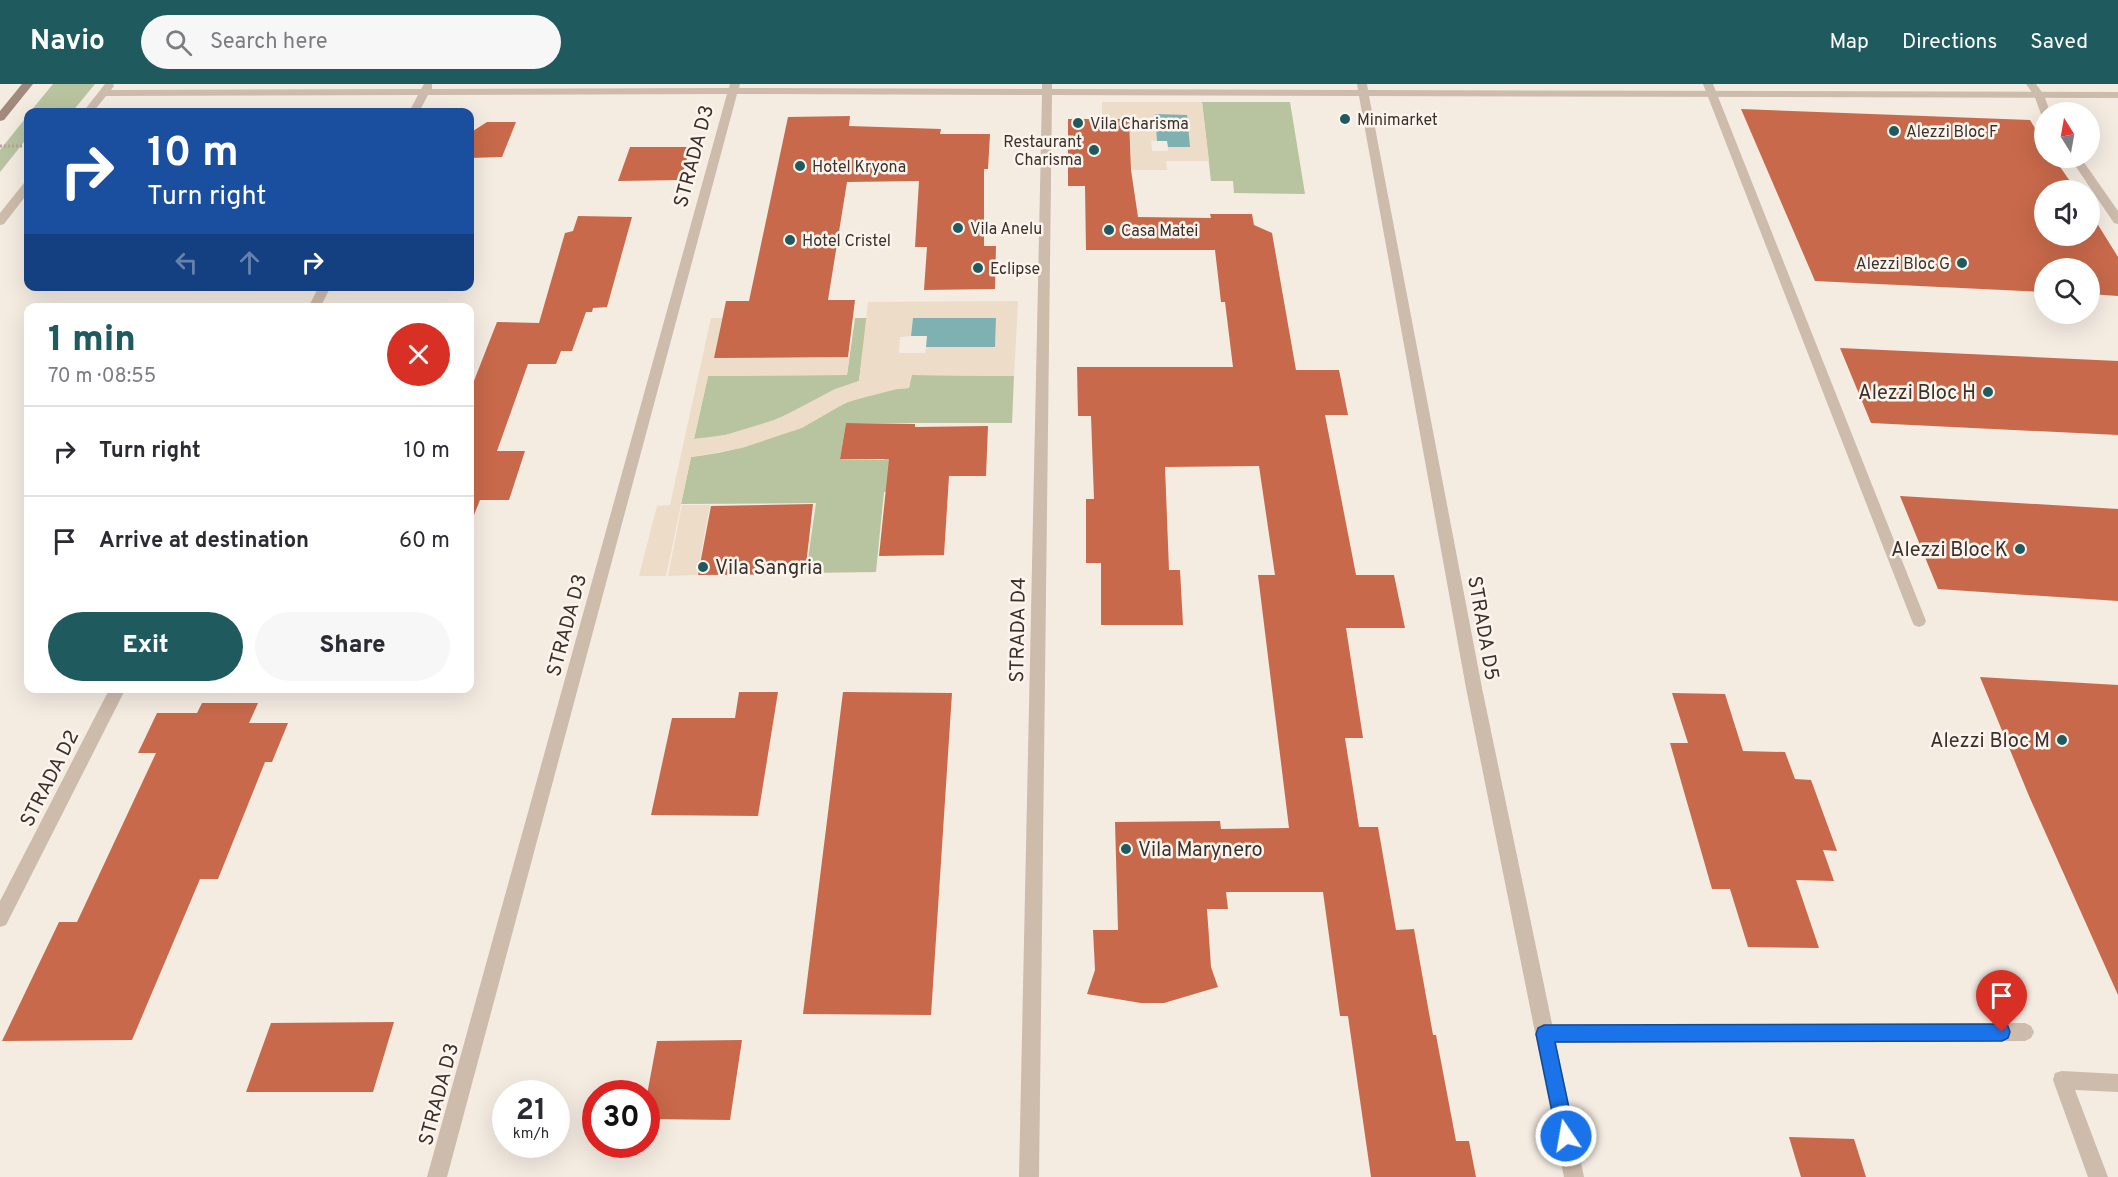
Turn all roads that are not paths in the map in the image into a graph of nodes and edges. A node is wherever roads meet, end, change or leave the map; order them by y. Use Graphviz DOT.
graph roads {
  1 [pos="28,84"];
  2 [pos="2031,84"];
  3 [pos="108,88"];
  4 [pos="427,88"];
  5 [pos="734,88"];
  6 [pos="1047,88"];
  7 [pos="1364,89"];
  8 [pos="1710,89"];
  9 [pos="2039,95"];
  10 [pos="2118,95"];
  11 [pos="2041,102"];
  12 [pos="91,108"];
  13 [pos="416,108"];
  14 [pos="0,118"];
  15 [pos="2083,168"];
  16 [pos="24,191"];
  17 [pos="2118,220"];
  18 [pos="0,221"];
  19 [pos="1919,621"];
  20 [pos="115,693"];
  21 [pos="0,919"];
  22 [pos="2025,1032"];
  23 [pos="1544,1034"];
  24 [pos="2118,1083"];
  25 [pos="437,1177"];
  26 [pos="1029,1177"];
  27 [pos="1574,1177"];
  28 [pos="2098,1177"];
  1 -- 14 [label="main road"];
  2 -- 9 [label="street"];
  3 -- 4 [label="street"];
  3 -- 12 [label="street"];
  4 -- 5 [label="street"];
  4 -- 13 [label="street"];
  5 -- 6 [label="street"];
  5 -- 25 [label="street, STRADA D3"];
  6 -- 7 [label="street"];
  6 -- 26 [label="street, STRADA D4"];
  7 -- 8 [label="street"];
  7 -- 23 [label="street, STRADA D5"];
  8 -- 9 [label="street"];
  8 -- 19 [label="street"];
  9 -- 10 [label="street"];
  9 -- 11 [label="street"];
  15 -- 17 [label="street"];
  16 -- 18 [label="street"];
  20 -- 21 [label="street, STRADA D2"];
  22 -- 23 [label="street"];
  23 -- 27 [label="street, STRADA D5"];
  24 -- 28 [label="street"];
}
